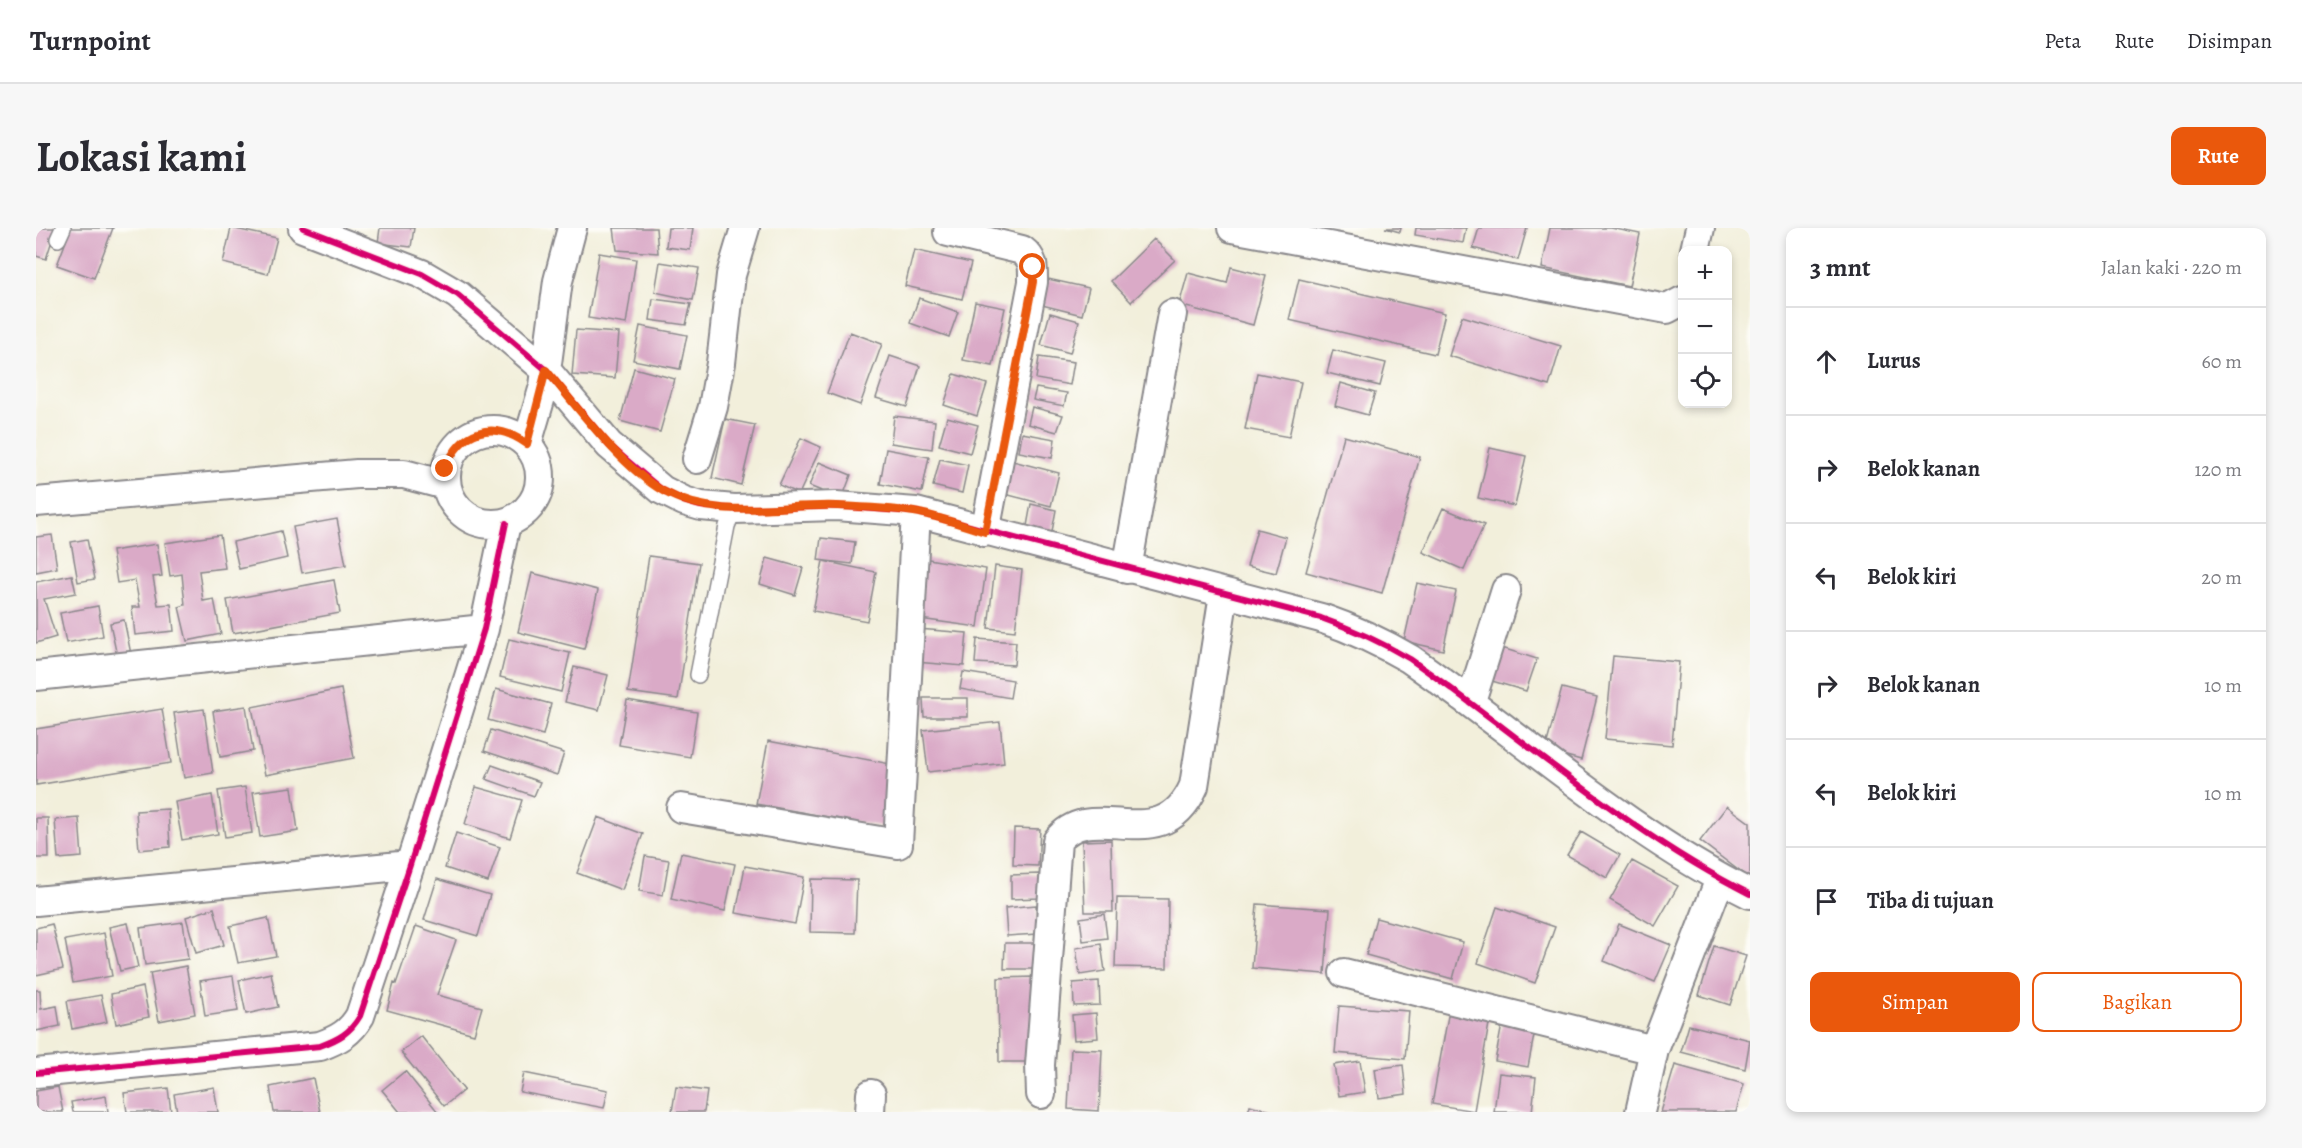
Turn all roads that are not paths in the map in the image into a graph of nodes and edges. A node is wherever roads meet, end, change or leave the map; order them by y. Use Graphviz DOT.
graph roads {
  1 [pos="303,228"];
  2 [pos="572,228"];
  3 [pos="745,228"];
  4 [pos="1232,228"];
  5 [pos="1700,228"];
  6 [pos="948,232"];
  7 [pos="1696,246"];
  8 [pos="1678,304"];
  9 [pos="1173,314"];
  10 [pos="546,370"];
  11 [pos="527,444"];
  12 [pos="697,459"];
  13 [pos="445,485"];
  14 [pos="36,502"];
  15 [pos="734,509"];
  16 [pos="916,512"];
  17 [pos="506,524"];
  18 [pos="985,532"];
  19 [pos="1127,569"];
  20 [pos="1506,590"];
  21 [pos="1224,594"];
  22 [pos="484,629"];
  23 [pos="698,675"];
  24 [pos="36,676"];
  25 [pos="1471,701"];
  26 [pos="681,808"];
  27 [pos="410,865"];
  28 [pos="1720,879"];
  29 [pos="1750,894"];
  30 [pos="36,901"];
  31 [pos="1344,973"];
  32 [pos="1654,1050"];
  33 [pos="36,1073"];
  34 [pos="1041,1094"];
  35 [pos="1640,1112"];
  1 -- 10 [label="street"];
  2 -- 10 [label="street"];
  3 -- 12 [label="street"];
  4 -- 8 [label="street"];
  5 -- 7 [label="street"];
  6 -- 18 [label="street"];
  9 -- 19 [label="street"];
  10 -- 11 [label="street"];
  10 -- 15 [label="street"];
  11 -- 13 [label="street"];
  11 -- 17 [label="street"];
  13 -- 14 [label="street"];
  13 -- 17 [label="street"];
  15 -- 16 [label="street"];
  15 -- 23 [label="lane"];
  16 -- 18 [label="street"];
  16 -- 26 [label="street"];
  17 -- 22 [label="street"];
  18 -- 19 [label="street"];
  19 -- 21 [label="street"];
  20 -- 25 [label="street"];
  21 -- 25 [label="street"];
  21 -- 34 [label="street"];
  22 -- 24 [label="street"];
  22 -- 27 [label="street"];
  25 -- 28 [label="street"];
  27 -- 30 [label="street"];
  27 -- 33 [label="street"];
  28 -- 29 [label="street"];
  28 -- 32 [label="street"];
  31 -- 32 [label="street"];
  32 -- 35 [label="street"];
}
